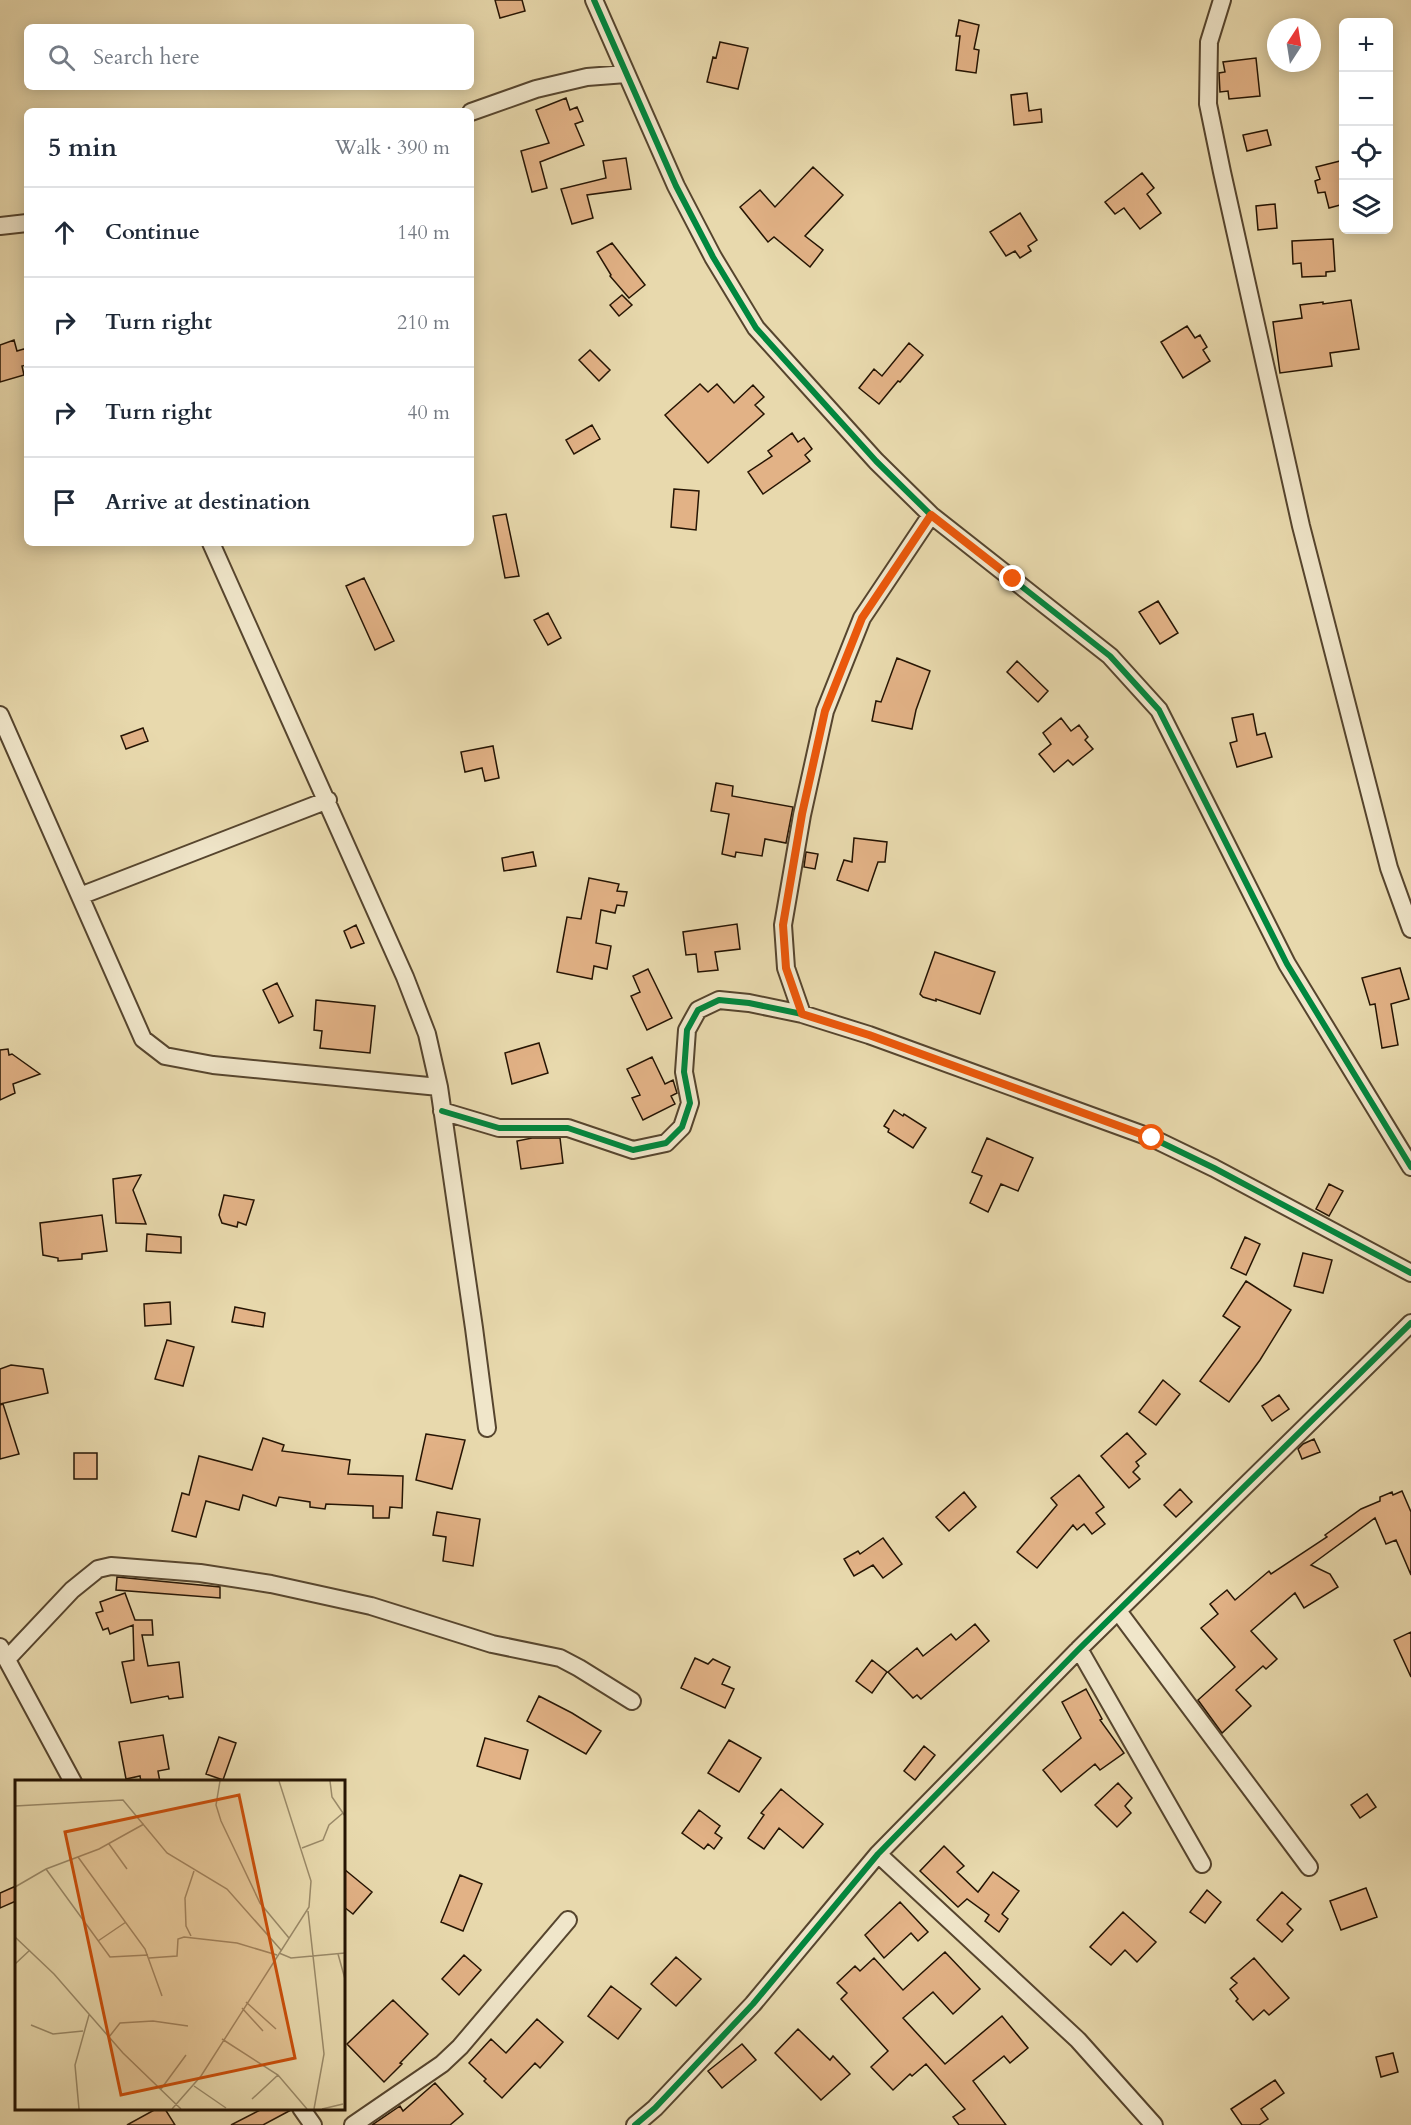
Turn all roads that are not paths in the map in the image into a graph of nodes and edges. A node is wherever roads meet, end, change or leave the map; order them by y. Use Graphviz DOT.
graph roads {
  1 [pos="594,0"];
  2 [pos="1222,0"];
  3 [pos="626,74"];
  4 [pos="474,111"];
  5 [pos="24,223"];
  6 [pos="0,226"];
  7 [pos="931,515"];
  8 [pos="212,546"];
  9 [pos="0,715"];
  10 [pos="328,800"];
  11 [pos="80,896"];
  12 [pos="1411,929"];
  13 [pos="802,1014"];
  14 [pos="439,1087"];
  15 [pos="442,1111"];
  16 [pos="1411,1167"];
  17 [pos="1411,1273"];
  18 [pos="1411,1323"];
  19 [pos="487,1428"];
  20 [pos="1118,1611"];
  21 [pos="1079,1649"];
  22 [pos="3,1653"];
  23 [pos="632,1701"];
  24 [pos="72,1780"];
  25 [pos="878,1854"];
  26 [pos="1202,1864"];
  27 [pos="1309,1867"];
  28 [pos="568,1920"];
  29 [pos="302,2110"];
  30 [pos="313,2125"];
  31 [pos="353,2125"];
  32 [pos="635,2125"];
  33 [pos="1154,2125"];
  1 -- 3 [label="street"];
  2 -- 12 [label="street"];
  3 -- 4 [label="street"];
  3 -- 7 [label="street"];
  5 -- 6 [label="street"];
  7 -- 13 [label="street"];
  7 -- 16 [label="street"];
  8 -- 10 [label="street"];
  9 -- 11 [label="street"];
  10 -- 11 [label="street"];
  10 -- 14 [label="street"];
  11 -- 14 [label="street"];
  13 -- 15 [label="street"];
  13 -- 17 [label="street"];
  14 -- 15 [label="street"];
  15 -- 19 [label="street"];
  18 -- 20 [label="street"];
  20 -- 21 [label="street"];
  20 -- 27 [label="street"];
  21 -- 25 [label="street"];
  21 -- 26 [label="street"];
  22 -- 23 [label="street"];
  22 -- 24 [label="street"];
  25 -- 32 [label="street"];
  25 -- 33 [label="street"];
  28 -- 31 [label="street"];
  29 -- 30 [label="street"];
}
